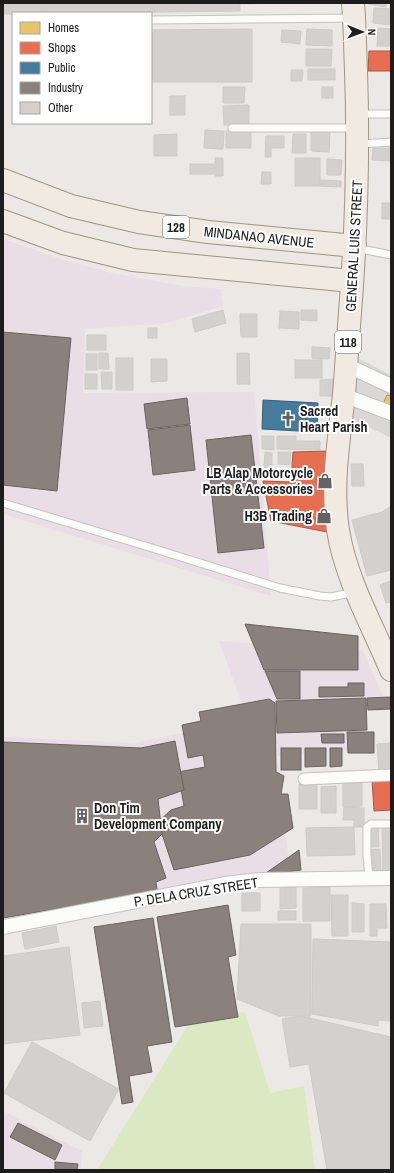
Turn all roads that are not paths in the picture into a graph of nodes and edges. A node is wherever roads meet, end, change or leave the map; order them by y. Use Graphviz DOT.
graph roads {
  1 [pos="354,11"];
  2 [pos="152,20"];
  3 [pos="391,114"];
  4 [pos="232,128"];
  5 [pos="357,129"];
  6 [pos="391,142"];
  7 [pos="3,180"];
  8 [pos="3,221"];
  9 [pos="332,244"];
  10 [pos="355,247"];
  11 [pos="391,255"];
  12 [pos="328,278"];
  13 [pos="352,281"];
  14 [pos="346,365"];
  15 [pos="391,386"];
  16 [pos="344,395"];
  17 [pos="391,413"];
  18 [pos="3,503"];
  19 [pos="356,592"];
  20 [pos="391,670"];
  21 [pos="391,775"];
  22 [pos="304,779"];
  23 [pos="391,824"];
  24 [pos="369,878"];
  25 [pos="391,878"];
  26 [pos="3,927"];
  1 -- 2 [label="lane"];
  1 -- 5 [label="main road, GENERAL LUIS STREET / 118"];
  3 -- 5 [label="lane"];
  4 -- 5 [label="lane"];
  5 -- 6 [label="lane"];
  5 -- 10 [label="main road, GENERAL LUIS STREET / 118"];
  7 -- 9 [label="main road, MINDANAO AVENUE / 128"];
  8 -- 12 [label="main road"];
  9 -- 10 [label="main road, MINDANAO AVENUE / 128"];
  9 -- 12 [label="main road"];
  10 -- 11 [label="lane"];
  10 -- 13 [label="main road, GENERAL LUIS STREET / 118"];
  12 -- 13 [label="main road"];
  13 -- 14 [label="main road, GENERAL LUIS STREET / 118"];
  14 -- 15 [label="street"];
  14 -- 16 [label="main road, GENERAL LUIS STREET / 118"];
  16 -- 17 [label="street"];
  16 -- 19 [label="main road, GENERAL LUIS STREET / 118"];
  18 -- 19 [label="lane"];
  19 -- 20 [label="main road, GENERAL LUIS STREET / 118"];
  21 -- 22 [label="street"];
  23 -- 24 [label="lane"];
  24 -- 25 [label="street, P. DELA CRUZ STREET"];
  24 -- 26 [label="street, P. DELA CRUZ STREET"];
}
